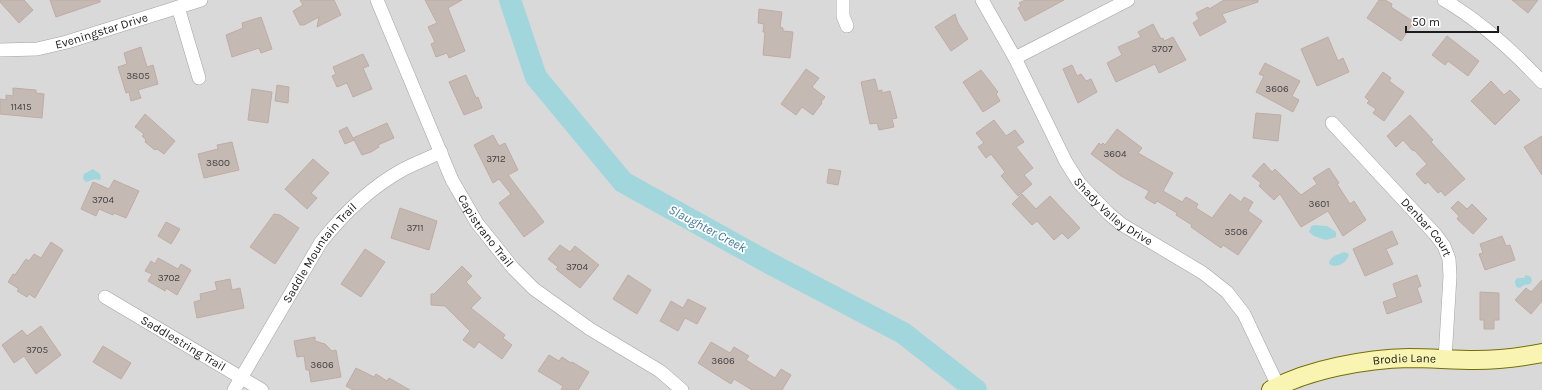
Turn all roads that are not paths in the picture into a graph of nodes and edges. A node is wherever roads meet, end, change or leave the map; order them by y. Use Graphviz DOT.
graph roads {
  1 [pos="201,0"];
  2 [pos="377,0"];
  3 [pos="843,0"];
  4 [pos="982,0"];
  5 [pos="1128,0"];
  6 [pos="1444,0"];
  7 [pos="1458,4"];
  8 [pos="178,7"];
  9 [pos="847,26"];
  10 [pos="0,50"];
  11 [pos="1015,58"];
  12 [pos="199,78"];
  13 [pos="1542,82"];
  14 [pos="1332,123"];
  15 [pos="441,152"];
  16 [pos="104,297"];
  17 [pos="1542,353"];
  18 [pos="1445,359"];
  19 [pos="241,378"];
  20 [pos="1277,389"];
  21 [pos="234,390"];
  22 [pos="262,390"];
  23 [pos="682,390"];
  1 -- 8 [label="street, Eveningstar Drive"];
  2 -- 15 [label="street, Capistrano Trail"];
  3 -- 9 [label="street"];
  4 -- 11 [label="street, Shady Valley Drive"];
  5 -- 11 [label="street"];
  6 -- 7 [label="street"];
  7 -- 13 [label="street"];
  8 -- 10 [label="street, Eveningstar Drive"];
  8 -- 12 [label="street"];
  11 -- 20 [label="street, Shady Valley Drive"];
  14 -- 18 [label="street, Denbar Court"];
  15 -- 19 [label="street, Saddle Mountain Trail"];
  15 -- 23 [label="street, Capistrano Trail"];
  16 -- 19 [label="street, Saddlestring Trail"];
  17 -- 18 [label="main road, Brodie Lane"];
  18 -- 20 [label="main road, Brodie Lane"];
  19 -- 21 [label="street, Saddle Mountain Trail"];
  19 -- 22 [label="street, Saddlestring Trail"];
}
